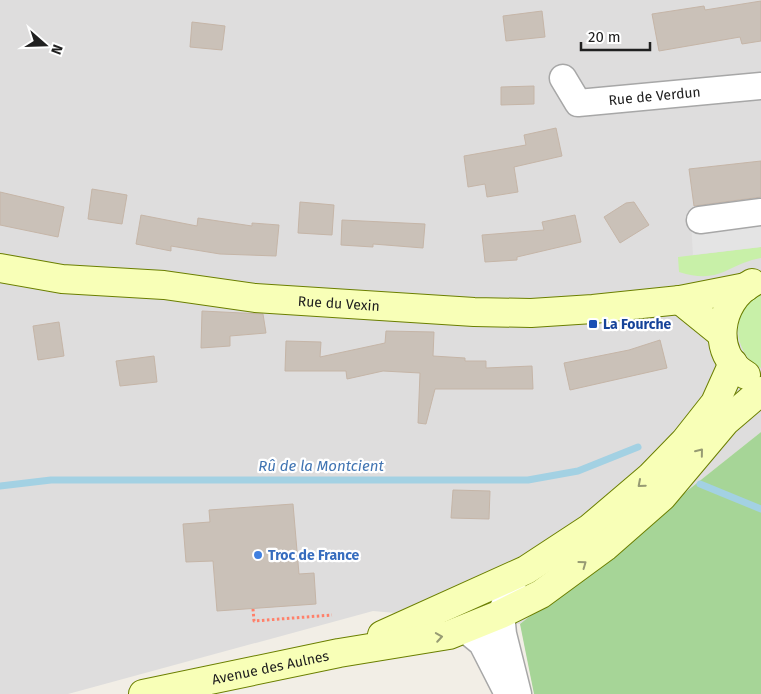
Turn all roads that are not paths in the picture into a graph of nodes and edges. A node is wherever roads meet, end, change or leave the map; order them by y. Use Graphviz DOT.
graph roads {
  1 [pos="563,78"];
  2 [pos="761,86"];
  3 [pos="761,212"];
  4 [pos="700,220"];
  5 [pos="0,268"];
  6 [pos="753,283"];
  7 [pos="680,300"];
  8 [pos="722,334"];
  9 [pos="732,363"];
  10 [pos="761,382"];
  11 [pos="761,391"];
  12 [pos="515,576"];
  13 [pos="501,614"];
  14 [pos="465,629"];
  15 [pos="339,653"];
  16 [pos="143,694"];
  17 [pos="508,694"];
  18 [pos="518,694"];
  1 -- 2 [label="street, Rue de Verdun"];
  3 -- 4 [label="street"];
  5 -- 7 [label="main road, Rue du Vexin"];
  6 -- 7 [label="main road, Rue du Vexin"];
  6 -- 8 [label="main road"];
  7 -- 8 [label="main road"];
  8 -- 9 [label="main road"];
  9 -- 10 [label="main road"];
  9 -- 12 [label="main road, one-way"];
  13 -- 11 [label="main road, one-way"];
  12 -- 13 [label="street"];
  12 -- 15 [label="main road"];
  13 -- 14 [label="main road"];
  13 -- 18 [label="street"];
  15 -- 14 [label="main road, one-way"];
  14 -- 17 [label="street"];
  15 -- 16 [label="main road, Avenue des Aulnes"];
}
